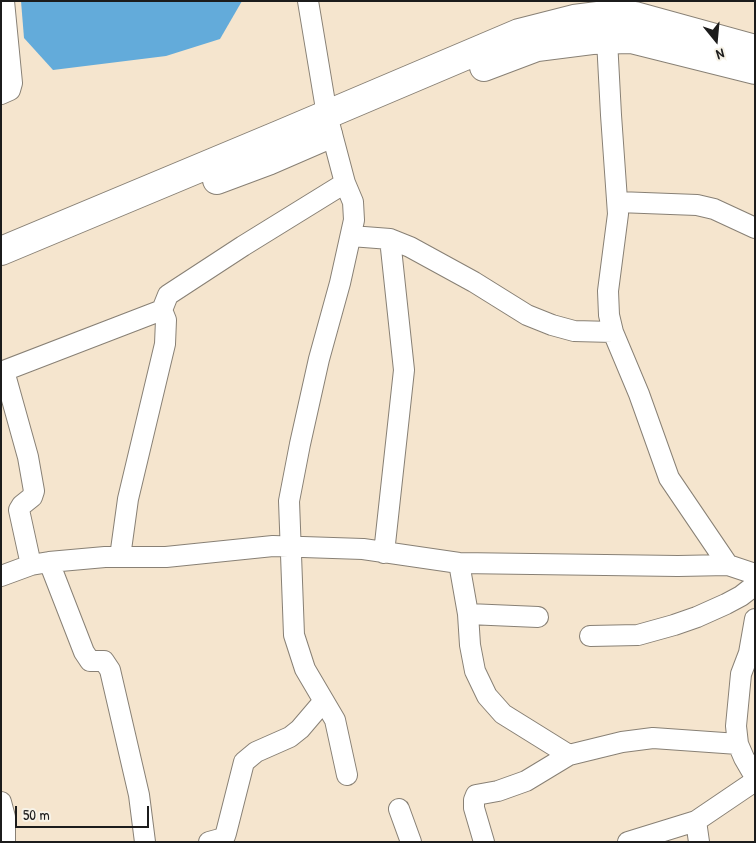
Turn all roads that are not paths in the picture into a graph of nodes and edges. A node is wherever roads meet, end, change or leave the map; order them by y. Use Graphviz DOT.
graph roads {
  1 [pos="4,1"];
  2 [pos="308,1"];
  3 [pos="4,26"];
  4 [pos="607,40"];
  5 [pos="755,48"];
  6 [pos="755,70"];
  7 [pos="1,94"];
  8 [pos="330,124"];
  9 [pos="345,183"];
  10 [pos="618,202"];
  11 [pos="755,228"];
  12 [pos="351,236"];
  13 [pos="390,239"];
  14 [pos="1,251"];
  15 [pos="1,271"];
  16 [pos="162,310"];
  17 [pos="613,332"];
  18 [pos="2,371"];
  19 [pos="290,546"];
  20 [pos="384,553"];
  21 [pos="120,557"];
  22 [pos="40,563"];
  23 [pos="459,564"];
  24 [pos="728,565"];
  25 [pos="755,574"];
  26 [pos="1,576"];
  27 [pos="755,584"];
  28 [pos="468,614"];
  29 [pos="538,617"];
  30 [pos="755,619"];
  31 [pos="590,636"];
  32 [pos="323,702"];
  33 [pos="738,744"];
  34 [pos="569,755"];
  35 [pos="347,775"];
  36 [pos="755,777"];
  37 [pos="755,781"];
  38 [pos="1,802"];
  39 [pos="399,809"];
  40 [pos="696,821"];
  41 [pos="5,842"];
  42 [pos="145,842"];
  43 [pos="209,842"];
  44 [pos="411,842"];
  45 [pos="484,842"];
  46 [pos="628,842"];
  47 [pos="699,842"];
  1 -- 3 [label="street"];
  2 -- 8 [label="street"];
  3 -- 7 [label="street"];
  4 -- 6 [label="street"];
  4 -- 8 [label="street"];
  4 -- 10 [label="street"];
  5 -- 8 [label="street"];
  8 -- 9 [label="street"];
  8 -- 14 [label="street"];
  8 -- 15 [label="street"];
  9 -- 12 [label="street"];
  9 -- 16 [label="street"];
  10 -- 11 [label="street"];
  10 -- 17 [label="street"];
  12 -- 13 [label="street"];
  12 -- 19 [label="street"];
  13 -- 17 [label="street"];
  13 -- 20 [label="street"];
  16 -- 18 [label="street"];
  16 -- 21 [label="street"];
  17 -- 24 [label="street"];
  18 -- 22 [label="street"];
  19 -- 20 [label="street"];
  19 -- 21 [label="street"];
  19 -- 32 [label="street"];
  20 -- 23 [label="street"];
  21 -- 22 [label="street"];
  22 -- 26 [label="street"];
  22 -- 42 [label="street"];
  23 -- 24 [label="street"];
  23 -- 28 [label="street"];
  24 -- 25 [label="street"];
  27 -- 31 [label="street"];
  28 -- 29 [label="street"];
  28 -- 34 [label="street"];
  30 -- 33 [label="street"];
  32 -- 35 [label="street"];
  32 -- 43 [label="street"];
  33 -- 34 [label="street"];
  33 -- 36 [label="street"];
  34 -- 45 [label="street"];
  37 -- 40 [label="street"];
  38 -- 41 [label="street"];
  39 -- 44 [label="street"];
  40 -- 46 [label="street"];
  40 -- 47 [label="street"];
}
